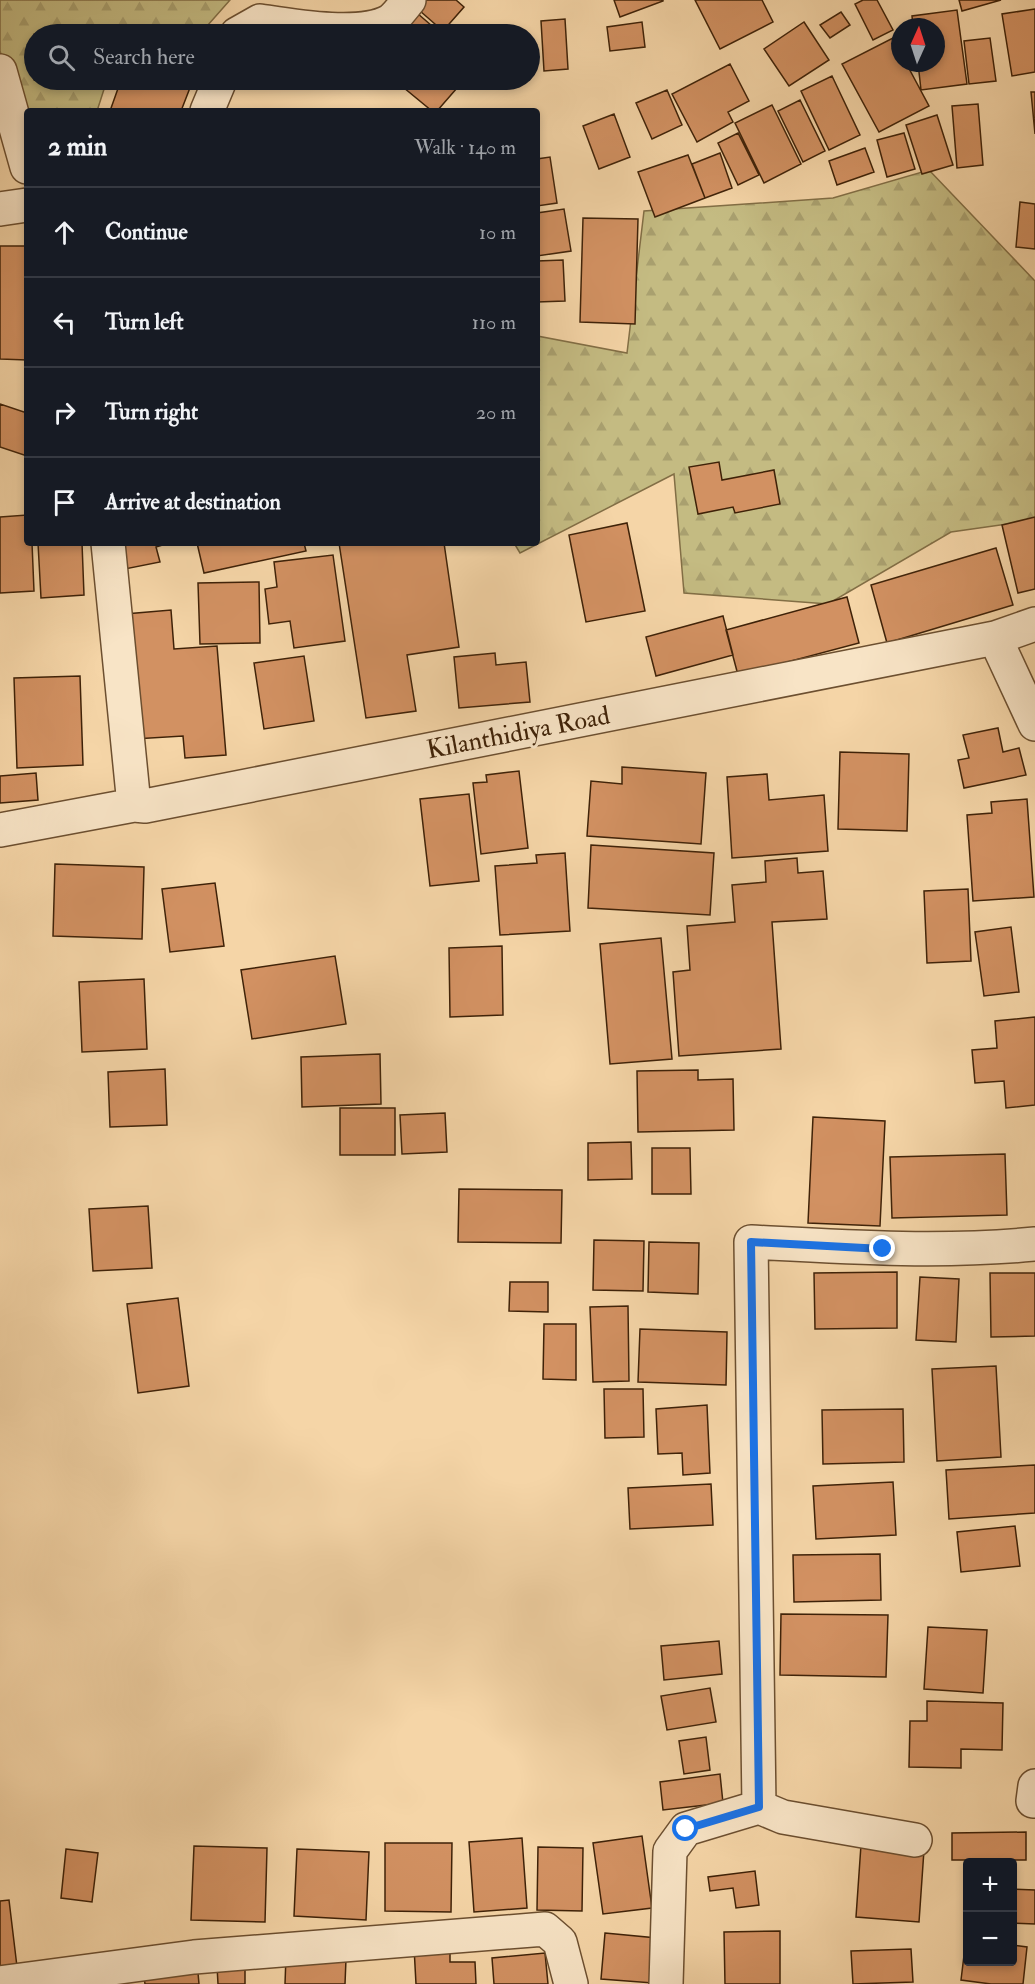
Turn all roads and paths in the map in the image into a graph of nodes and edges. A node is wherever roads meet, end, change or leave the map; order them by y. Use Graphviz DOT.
graph roads {
  1 [pos="409,0"];
  2 [pos="255,24"];
  3 [pos="281,24"];
  4 [pos="382,24"];
  5 [pos="0,71"];
  6 [pos="216,90"];
  7 [pos="208,108"];
  8 [pos="24,156"];
  9 [pos="24,205"];
  10 [pos="0,209"];
  11 [pos="108,546"];
  12 [pos="1035,624"];
  13 [pos="995,638"];
  14 [pos="1035,724"];
  15 [pos="134,805"];
  16 [pos="0,830"];
  17 [pos="1035,1244"];
  18 [pos="759,1807"];
  19 [pos="915,1840"];
  20 [pos="0,1983"];
  21 [pos="571,1984"];
  22 [pos="666,1984"];
  1 -- 4 [label="street"];
  2 -- 3 [label="street"];
  5 -- 8 [label="street"];
  6 -- 7 [label="street"];
  9 -- 10 [label="street"];
  11 -- 15 [label="street"];
  12 -- 13 [label="street, Kilanthidiya Road"];
  13 -- 14 [label="street"];
  13 -- 15 [label="street, Kilanthidiya Road"];
  15 -- 16 [label="street, Kilanthidiya Road"];
  17 -- 18 [label="street"];
  18 -- 19 [label="street"];
  18 -- 22 [label="street"];
  20 -- 21 [label="street"];
}
